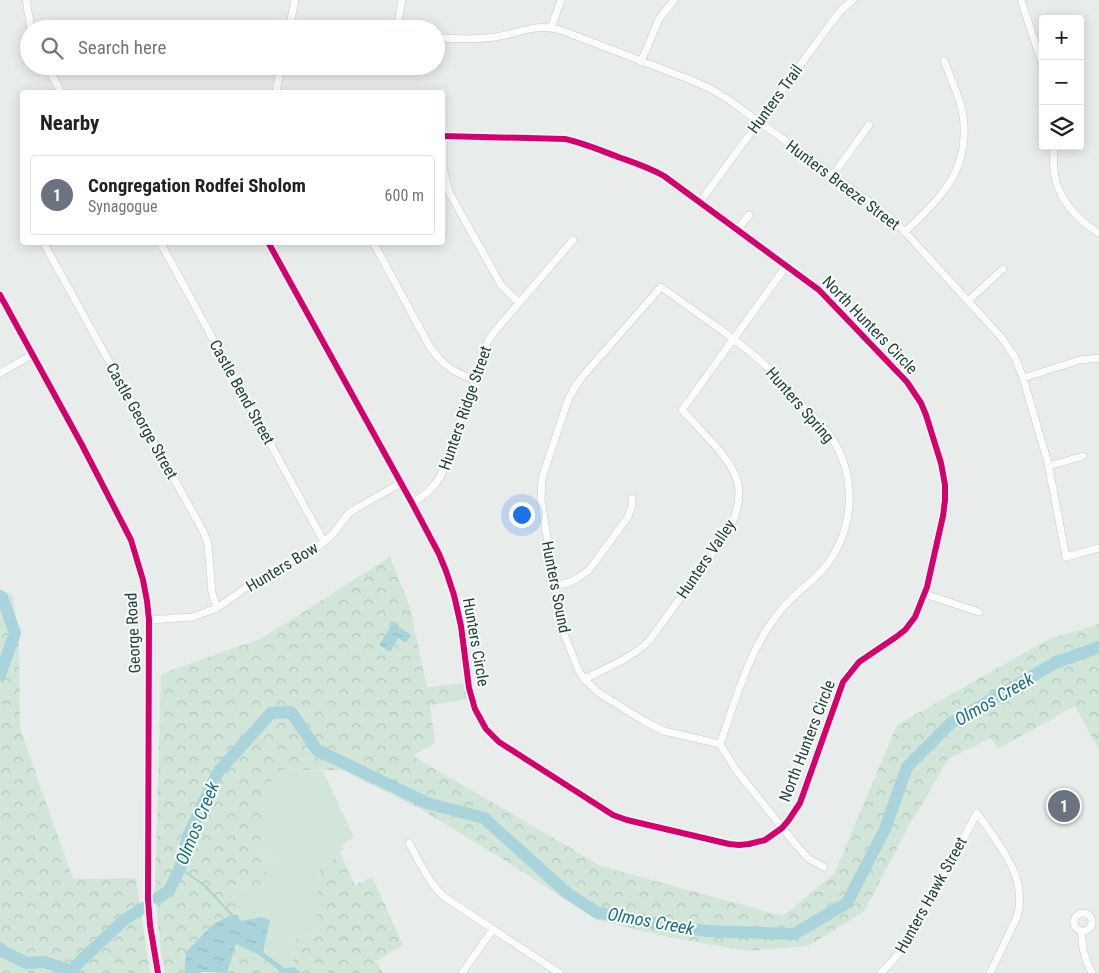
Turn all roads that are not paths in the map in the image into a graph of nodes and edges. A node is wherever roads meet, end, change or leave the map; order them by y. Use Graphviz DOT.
graph roads {
  1 [pos="26,0"];
  2 [pos="295,0"];
  3 [pos="402,0"];
  4 [pos="562,0"];
  5 [pos="674,0"];
  6 [pos="853,0"];
  7 [pos="1022,0"];
  8 [pos="29,20"];
  9 [pos="291,20"];
  10 [pos="399,20"];
  11 [pos="551,28"];
  12 [pos="445,38"];
  13 [pos="944,60"];
  14 [pos="1041,60"];
  15 [pos="641,62"];
  16 [pos="52,75"];
  17 [pos="279,75"];
  18 [pos="60,90"];
  19 [pos="276,90"];
  20 [pos="758,121"];
  21 [pos="870,126"];
  22 [pos="445,136"];
  23 [pos="1054,150"];
  24 [pos="833,175"];
  25 [pos="445,176"];
  26 [pos="700,202"];
  27 [pos="749,215"];
  28 [pos="738,229"];
  29 [pos="905,232"];
  30 [pos="1099,233"];
  31 [pos="573,240"];
  32 [pos="45,245"];
  33 [pos="162,245"];
  34 [pos="270,245"];
  35 [pos="375,245"];
  36 [pos="787,265"];
  37 [pos="1003,269"];
  38 [pos="661,287"];
  39 [pos="0,295"];
  40 [pos="969,300"];
  41 [pos="518,303"];
  42 [pos="734,339"];
  43 [pos="32,355"];
  44 [pos="1099,358"];
  45 [pos="0,373"];
  46 [pos="474,378"];
  47 [pos="1023,378"];
  48 [pos="1084,456"];
  49 [pos="1049,466"];
  50 [pos="401,483"];
  51 [pos="632,498"];
  52 [pos="412,502"];
  53 [pos="324,542"];
  54 [pos="1099,548"];
  55 [pos="554,586"];
  56 [pos="925,594"];
  57 [pos="217,608"];
  58 [pos="979,612"];
  59 [pos="149,620"];
  60 [pos="584,679"];
  61 [pos="720,744"];
  62 [pos="782,828"];
  63 [pos="409,843"];
  64 [pos="824,867"];
  65 [pos="492,929"];
  66 [pos="1082,931"];
  67 [pos="158,973"];
  68 [pos="462,973"];
  69 [pos="559,973"];
  70 [pos="881,973"];
  71 [pos="990,973"];
  72 [pos="1092,973"];
  1 -- 8 [label="street"];
  2 -- 9 [label="street"];
  3 -- 10 [label="street"];
  4 -- 11 [label="street"];
  5 -- 15 [label="street"];
  6 -- 20 [label="street, Hunters Trail"];
  7 -- 14 [label="street"];
  11 -- 12 [label="street, Hunters Breeze Street"];
  11 -- 15 [label="street, Hunters Breeze Street"];
  13 -- 29 [label="street"];
  15 -- 20 [label="street, Hunters Breeze Street"];
  16 -- 18 [label="street"];
  17 -- 19 [label="street"];
  20 -- 24 [label="street, Hunters Breeze Street"];
  20 -- 26 [label="street, Hunters Trail"];
  21 -- 24 [label="street"];
  22 -- 26 [label="street, North Hunters Circle"];
  23 -- 30 [label="street"];
  24 -- 29 [label="street, Hunters Breeze Street"];
  25 -- 41 [label="street"];
  26 -- 28 [label="street, North Hunters Circle"];
  27 -- 28 [label="street"];
  28 -- 36 [label="street, North Hunters Circle"];
  29 -- 40 [label="street, Hunters Breeze Street"];
  31 -- 41 [label="street, Hunters Ridge Street"];
  32 -- 57 [label="street, Castle George Street"];
  33 -- 53 [label="street, Castle Bend Street"];
  34 -- 50 [label="street, Hunters Circle"];
  35 -- 46 [label="street"];
  36 -- 42 [label="street"];
  36 -- 56 [label="street, North Hunters Circle"];
  37 -- 40 [label="street"];
  38 -- 42 [label="street, Hunters Spring"];
  38 -- 55 [label="street, Hunters Sound"];
  39 -- 43 [label="street, George Road"];
  40 -- 47 [label="street, Hunters Breeze Street"];
  41 -- 46 [label="street, Hunters Ridge Street"];
  42 -- 60 [label="street, Hunters Valley"];
  42 -- 61 [label="street, Hunters Spring"];
  43 -- 45 [label="street"];
  43 -- 59 [label="street, George Road"];
  44 -- 47 [label="street"];
  46 -- 52 [label="street, Hunters Ridge Street"];
  47 -- 49 [label="street, Hunters Breeze Street"];
  48 -- 49 [label="street"];
  49 -- 54 [label="street, Hunters Breeze Street"];
  50 -- 52 [label="street, Hunters Circle"];
  50 -- 53 [label="street, Hunters Bow"];
  51 -- 55 [label="street"];
  52 -- 62 [label="street, Hunters Circle"];
  53 -- 57 [label="street, Hunters Bow"];
  55 -- 60 [label="street, Hunters Sound"];
  56 -- 58 [label="street"];
  56 -- 62 [label="street, North Hunters Circle"];
  57 -- 59 [label="street, Hunters Bow"];
  59 -- 67 [label="street, George Road"];
  60 -- 61 [label="street, Hunters Sound"];
  61 -- 62 [label="street"];
  62 -- 64 [label="street"];
  63 -- 65 [label="street"];
  65 -- 68 [label="street"];
  65 -- 69 [label="street"];
  66 -- 72 [label="street"];
  70 -- 71 [label="street, Hunters Hawk Street"];
}
